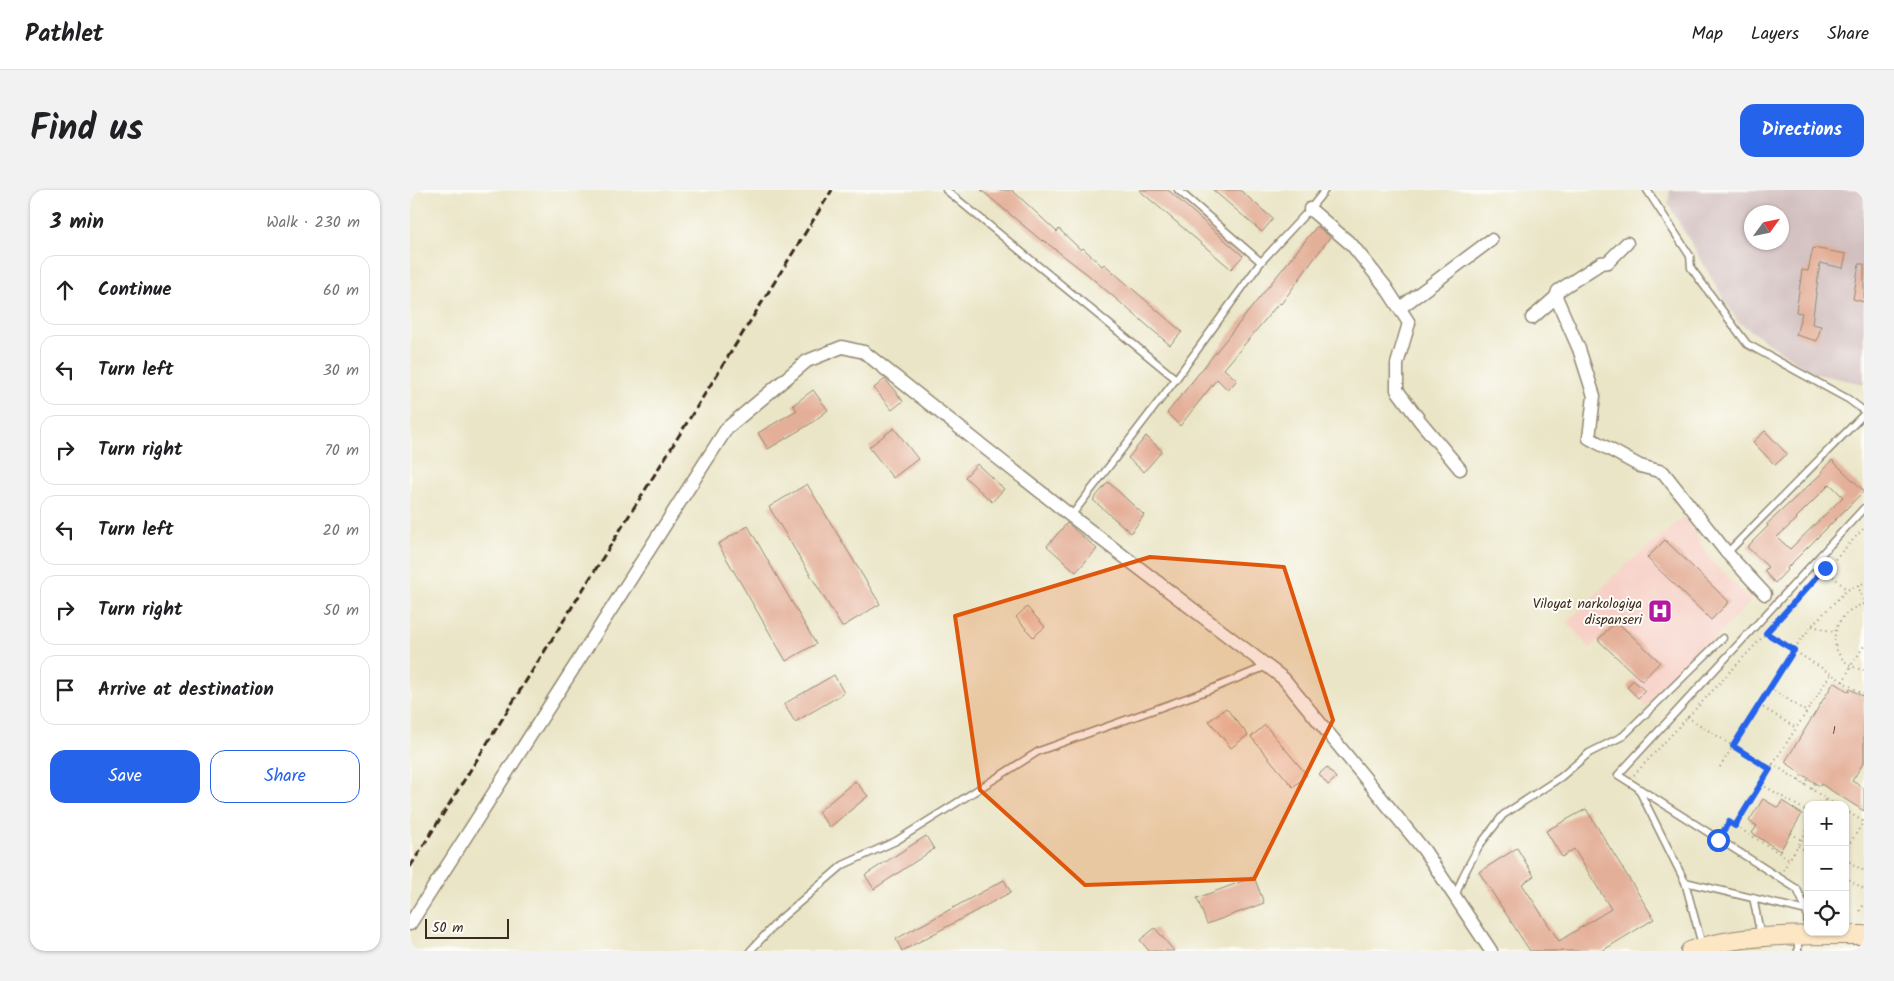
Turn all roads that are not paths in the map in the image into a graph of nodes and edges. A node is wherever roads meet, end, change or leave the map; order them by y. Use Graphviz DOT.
graph roads {
  1 [pos="946,190"];
  2 [pos="1178,190"];
  3 [pos="1325,190"];
  4 [pos="1647,190"];
  5 [pos="1310,209"];
  6 [pos="1491,240"];
  7 [pos="1627,243"];
  8 [pos="1261,262"];
  9 [pos="1556,298"];
  10 [pos="1400,308"];
  11 [pos="1532,318"];
  12 [pos="1176,379"];
  13 [pos="1864,413"];
  14 [pos="1460,469"];
  15 [pos="1864,508"];
  16 [pos="1071,516"];
  17 [pos="1727,553"];
  18 [pos="1765,594"];
  19 [pos="1723,638"];
  20 [pos="1268,666"];
  21 [pos="1638,789"];
  22 [pos="1685,882"];
  23 [pos="1455,897"];
  24 [pos="1753,898"];
  25 [pos="1804,905"];
  26 [pos="1804,910"];
  27 [pos="410,924"];
  28 [pos="1804,926"];
  29 [pos="1864,934"];
  30 [pos="1761,938"];
  31 [pos="1801,941"];
  32 [pos="1696,949"];
  33 [pos="750,951"];
  34 [pos="1491,951"];
  1 -- 12 [label="lane"];
  2 -- 8 [label="lane"];
  3 -- 5 [label="lane"];
  4 -- 13 [label="lane"];
  5 -- 8 [label="lane"];
  5 -- 10 [label="street"];
  6 -- 10 [label="street"];
  7 -- 9 [label="street"];
  8 -- 12 [label="lane"];
  9 -- 11 [label="street"];
  9 -- 17 [label="street"];
  10 -- 14 [label="street"];
  12 -- 16 [label="lane"];
  13 -- 17 [label="lane"];
  15 -- 21 [label="lane"];
  16 -- 20 [label="street"];
  16 -- 27 [label="street"];
  17 -- 18 [label="street"];
  19 -- 23 [label="lane"];
  20 -- 23 [label="street"];
  20 -- 33 [label="lane"];
  21 -- 22 [label="lane"];
  21 -- 25 [label="lane"];
  22 -- 24 [label="lane"];
  22 -- 32 [label="lane"];
  23 -- 34 [label="street"];
  24 -- 26 [label="lane"];
  24 -- 30 [label="lane"];
  28 -- 31 [label="lane"];
  29 -- 31 [label="main road"];
  30 -- 31 [label="main road"];
  30 -- 32 [label="main road"];
}
